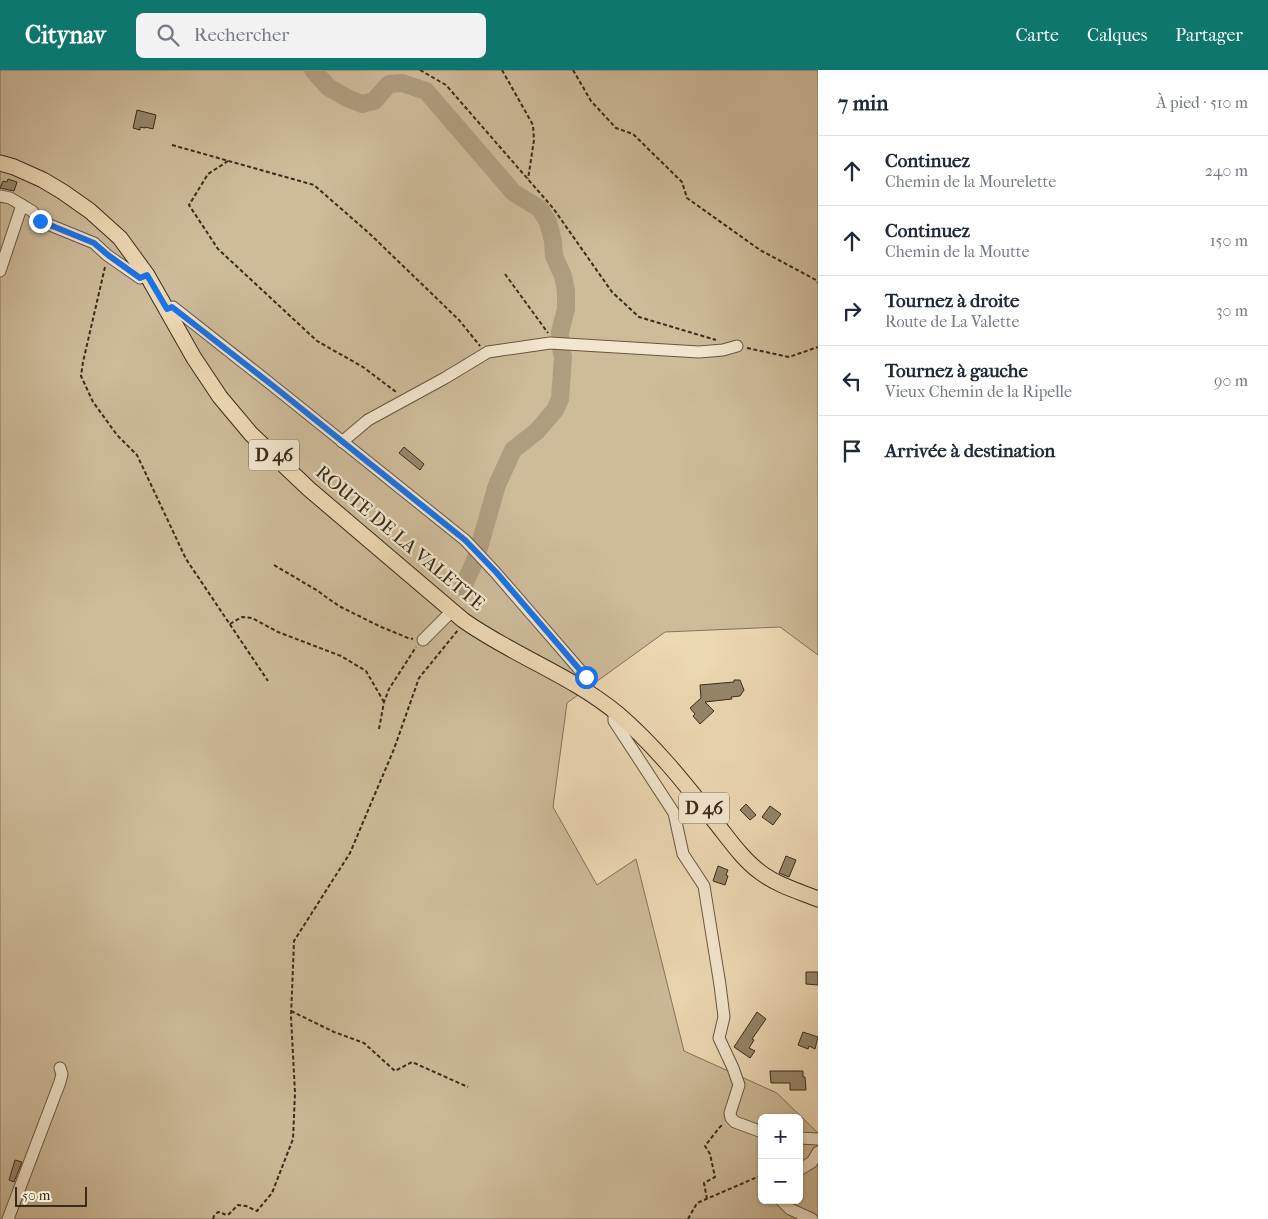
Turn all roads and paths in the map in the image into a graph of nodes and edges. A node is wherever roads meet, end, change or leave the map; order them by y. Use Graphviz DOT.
graph roads {
  1 [pos="420,70"];
  2 [pos="502,70"];
  3 [pos="573,70"];
  4 [pos="172,145"];
  5 [pos="228,161"];
  6 [pos="0,163"];
  7 [pos="528,180"];
  8 [pos="0,196"];
  9 [pos="22,205"];
  10 [pos="115,260"];
  11 [pos="0,271"];
  12 [pos="505,274"];
  13 [pos="147,275"];
  14 [pos="818,283"];
  15 [pos="167,309"];
  16 [pos="719,341"];
  17 [pos="556,343"];
  18 [pos="737,346"];
  19 [pos="818,347"];
  20 [pos="478,358"];
  21 [pos="406,399"];
  22 [pos="342,442"];
  23 [pos="274,565"];
  24 [pos="457,616"];
  25 [pos="230,624"];
  26 [pos="423,640"];
  27 [pos="268,682"];
  28 [pos="584,690"];
  29 [pos="384,702"];
  30 [pos="617,714"];
  31 [pos="380,728"];
  32 [pos="818,899"];
  33 [pos="291,1011"];
  34 [pos="60,1068"];
  35 [pos="468,1087"];
  36 [pos="730,1118"];
  37 [pos="758,1131"];
  38 [pos="803,1138"];
  39 [pos="818,1139"];
  40 [pos="818,1152"];
  41 [pos="803,1168"];
  42 [pos="758,1177"];
  43 [pos="707,1199"];
  44 [pos="785,1204"];
  45 [pos="8,1219"];
  46 [pos="213,1219"];
  47 [pos="688,1219"];
  48 [pos="812,1219"];
  1 -- 7 [label="path"];
  2 -- 7 [label="path"];
  3 -- 14 [label="path"];
  4 -- 5 [label="path"];
  5 -- 20 [label="path"];
  5 -- 21 [label="path"];
  6 -- 13 [label="main road, ROUTE DE LA VALETTE / D 46"];
  7 -- 16 [label="path"];
  8 -- 9 [label="street"];
  9 -- 10 [label="street"];
  9 -- 11 [label="street"];
  10 -- 13 [label="street"];
  10 -- 25 [label="path"];
  12 -- 17 [label="path"];
  13 -- 15 [label="main road, ROUTE DE LA VALETTE / D 46"];
  15 -- 22 [label="street"];
  15 -- 24 [label="main road, ROUTE DE LA VALETTE / D 46"];
  17 -- 18 [label="street"];
  17 -- 20 [label="street"];
  18 -- 19 [label="path"];
  20 -- 21 [label="street"];
  21 -- 22 [label="street"];
  22 -- 28 [label="street"];
  23 -- 26 [label="path"];
  24 -- 26 [label="street"];
  24 -- 28 [label="main road, ROUTE DE LA VALETTE / D 46"];
  24 -- 33 [label="path"];
  25 -- 27 [label="path"];
  25 -- 29 [label="path"];
  26 -- 29 [label="path"];
  28 -- 30 [label="main road, ROUTE DE LA VALETTE / D 46"];
  29 -- 31 [label="path"];
  30 -- 32 [label="main road, D 46"];
  30 -- 36 [label="street"];
  33 -- 35 [label="path"];
  33 -- 46 [label="path"];
  34 -- 45 [label="street"];
  36 -- 37 [label="street"];
  36 -- 43 [label="path"];
  38 -- 39 [label="street"];
  40 -- 41 [label="street"];
  42 -- 43 [label="path"];
  43 -- 47 [label="path"];
  44 -- 48 [label="street"];
}
